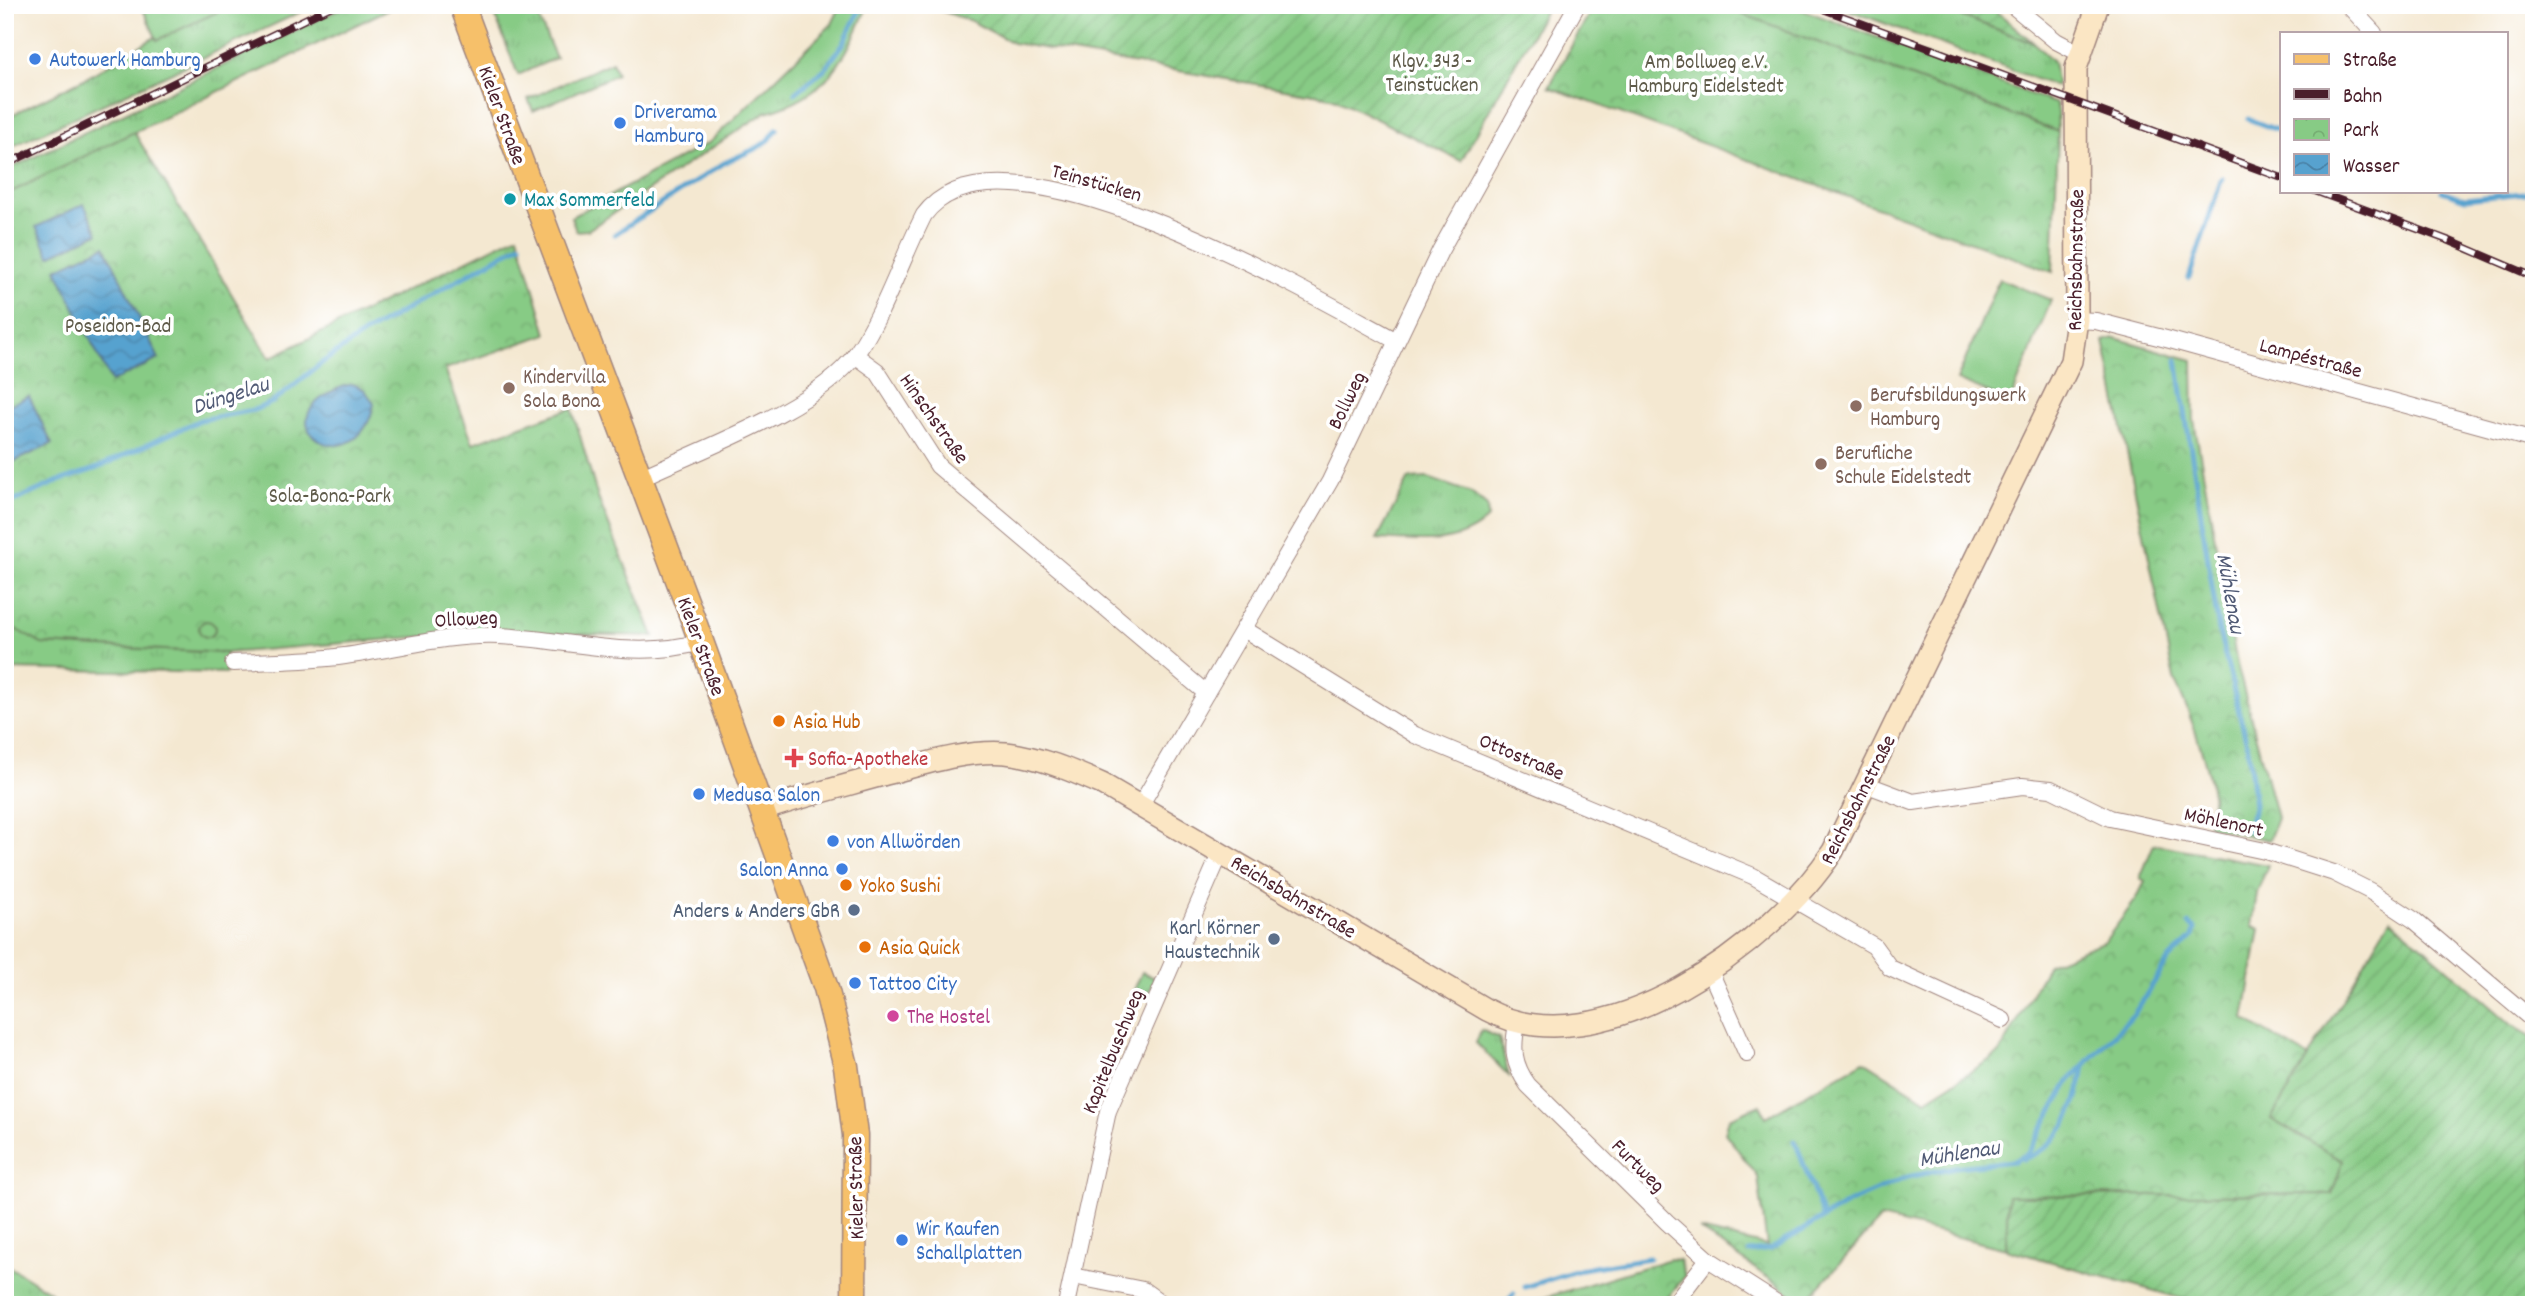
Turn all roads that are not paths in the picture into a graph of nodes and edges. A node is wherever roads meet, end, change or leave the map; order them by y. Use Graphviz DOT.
graph roads {
  1 [pos="462,5"];
  2 [pos="1577,5"];
  3 [pos="2012,5"];
  4 [pos="2098,5"];
  5 [pos="2348,5"];
  6 [pos="2373,32"];
  7 [pos="2079,53"];
  8 [pos="2077,320"];
  9 [pos="1395,340"];
  10 [pos="855,355"];
  11 [pos="2534,440"];
  12 [pos="640,478"];
  13 [pos="1244,629"];
  14 [pos="701,642"];
  15 [pos="233,663"];
  16 [pos="1206,693"];
  17 [pos="1866,784"];
  18 [pos="1140,806"];
  19 [pos="763,810"];
  20 [pos="1221,852"];
  21 [pos="1796,900"];
  22 [pos="1710,969"];
  23 [pos="2003,1020"];
  24 [pos="2534,1021"];
  25 [pos="1517,1024"];
  26 [pos="1747,1054"];
  27 [pos="1708,1259"];
  28 [pos="1073,1276"];
  29 [pos="854,1305"];
  30 [pos="1066,1305"];
  31 [pos="1164,1305"];
  32 [pos="1673,1305"];
  33 [pos="1780,1305"];
  1 -- 12 [label="main road, Kieler Straße"];
  2 -- 9 [label="street, Bollweg"];
  3 -- 7 [label="street"];
  4 -- 7 [label="street, Reichsbahnstraße"];
  5 -- 6 [label="street"];
  7 -- 8 [label="street, Reichsbahnstraße"];
  8 -- 11 [label="street, Lampéstraße"];
  8 -- 17 [label="street, Reichsbahnstraße"];
  9 -- 10 [label="street, Teinstücken"];
  9 -- 13 [label="street, Bollweg"];
  10 -- 12 [label="street"];
  10 -- 16 [label="street, Hinschstraße"];
  12 -- 14 [label="main road, Kieler Straße"];
  13 -- 16 [label="street, Bollweg"];
  13 -- 21 [label="street, Ottostraße"];
  14 -- 15 [label="street, Olloweg"];
  14 -- 19 [label="main road, Kieler Straße"];
  16 -- 18 [label="street, Bollweg"];
  17 -- 21 [label="street, Reichsbahnstraße"];
  17 -- 24 [label="street, Möhlenort"];
  18 -- 19 [label="street, Reichsbahnstraße"];
  18 -- 20 [label="street, Reichsbahnstraße"];
  19 -- 29 [label="main road, Kieler Straße"];
  20 -- 25 [label="street, Reichsbahnstraße"];
  20 -- 28 [label="street, Kapitelbuschweg"];
  21 -- 22 [label="street, Reichsbahnstraße"];
  21 -- 23 [label="street, Ottostraße"];
  22 -- 25 [label="street, Reichsbahnstraße"];
  22 -- 26 [label="street"];
  25 -- 27 [label="street, Furtweg"];
  27 -- 32 [label="street"];
  27 -- 33 [label="street, Furtweg"];
  28 -- 30 [label="street, Kapitelbuschweg"];
  28 -- 31 [label="street"];
}
